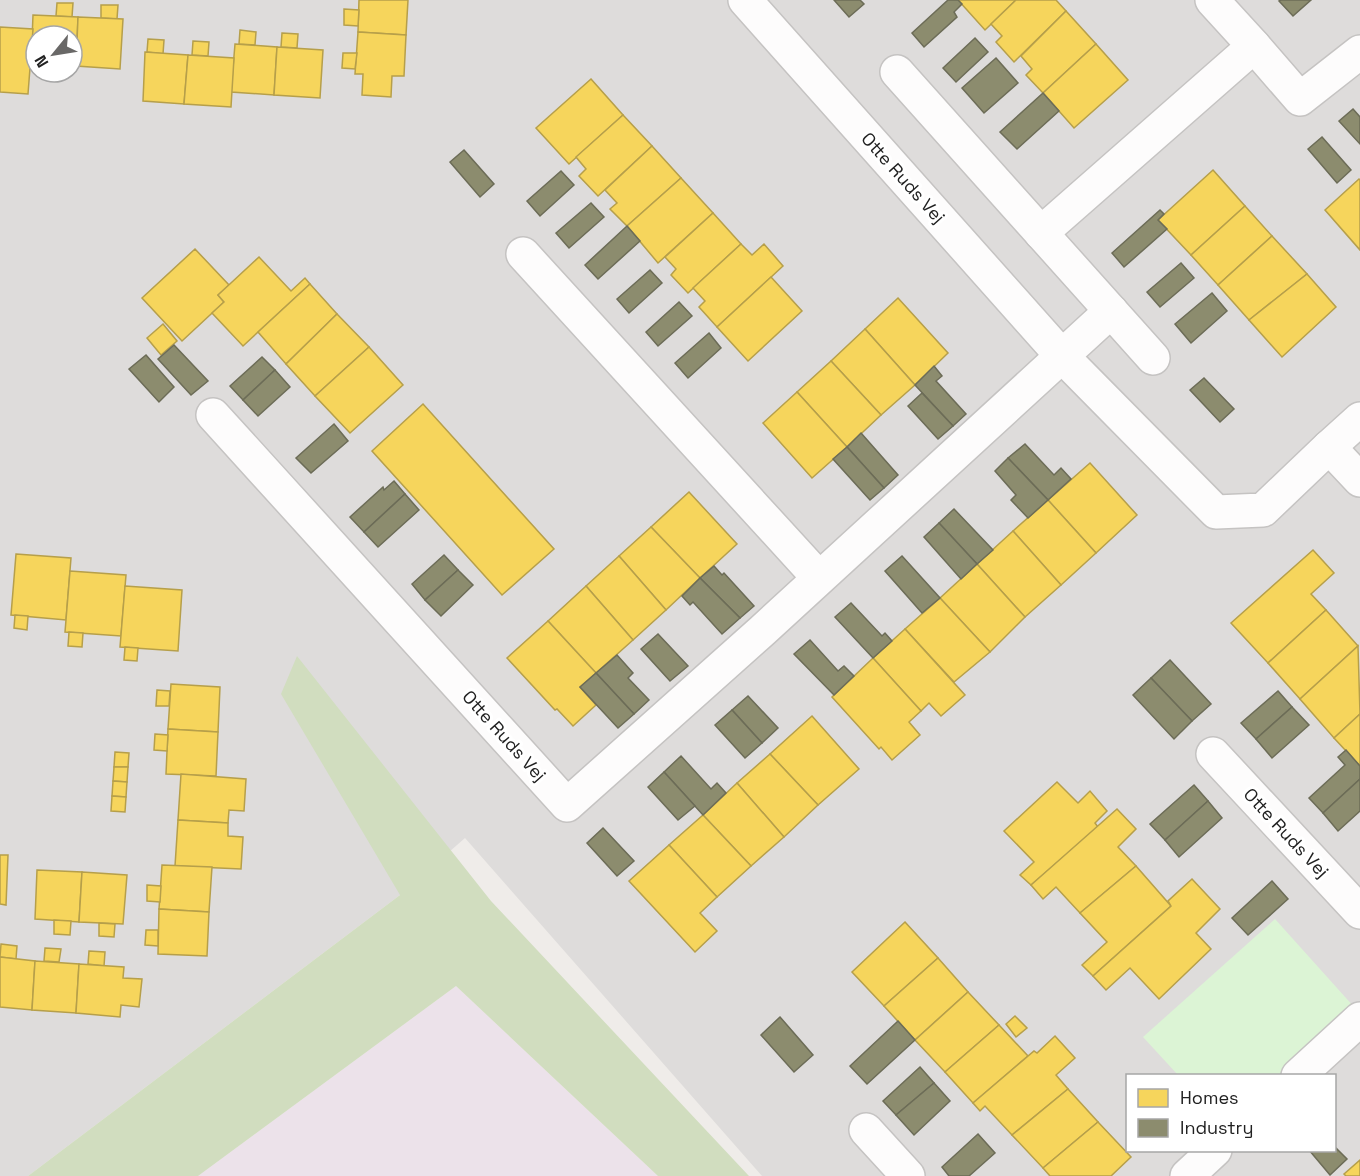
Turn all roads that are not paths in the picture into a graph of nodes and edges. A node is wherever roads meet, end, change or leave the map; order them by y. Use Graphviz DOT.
graph roads {
  1 [pos="745,0"];
  2 [pos="1212,0"];
  3 [pos="1254,46"];
  4 [pos="1360,52"];
  5 [pos="897,72"];
  6 [pos="1041,233"];
  7 [pos="523,254"];
  8 [pos="1111,311"];
  9 [pos="1062,356"];
  10 [pos="1153,358"];
  11 [pos="213,415"];
  12 [pos="1360,419"];
  13 [pos="1329,447"];
  14 [pos="1360,480"];
  15 [pos="819,578"];
  16 [pos="1213,754"];
  17 [pos="1360,912"];
  18 [pos="1360,1018"];
  19 [pos="1300,1074"];
  20 [pos="866,1130"];
  21 [pos="1213,1152"];
  22 [pos="908,1176"];
  23 [pos="1187,1176"];
  1 -- 9 [label="street, Otte Ruds Vej"];
  2 -- 3 [label="street"];
  3 -- 4 [label="street"];
  3 -- 6 [label="street"];
  5 -- 6 [label="street"];
  6 -- 8 [label="street"];
  7 -- 15 [label="street"];
  8 -- 9 [label="street, Otte Ruds Vej"];
  8 -- 10 [label="street"];
  9 -- 13 [label="street, Otte Ruds Vej"];
  9 -- 15 [label="street, Otte Ruds Vej"];
  11 -- 15 [label="street, Otte Ruds Vej"];
  12 -- 13 [label="street, Otte Ruds Vej"];
  13 -- 14 [label="street"];
  16 -- 17 [label="street, Otte Ruds Vej"];
  18 -- 19 [label="street"];
  20 -- 22 [label="street"];
  21 -- 23 [label="street"];
}
